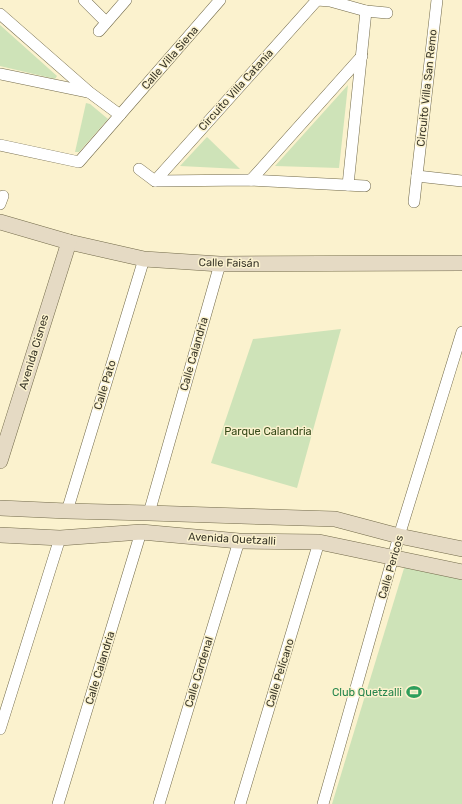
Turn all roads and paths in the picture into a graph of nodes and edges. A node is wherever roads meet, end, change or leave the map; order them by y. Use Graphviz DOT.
graph roads {
  1 [pos="84,0"];
  2 [pos="126,0"];
  3 [pos="220,0"];
  4 [pos="437,0"];
  5 [pos="330,1"];
  6 [pos="366,11"];
  7 [pos="387,13"];
  8 [pos="0,14"];
  9 [pos="106,22"];
  10 [pos="99,31"];
  11 [pos="362,56"];
  12 [pos="0,74"];
  13 [pos="89,92"];
  14 [pos="120,115"];
  15 [pos="0,145"];
  16 [pos="139,168"];
  17 [pos="418,176"];
  18 [pos="155,180"];
  19 [pos="251,180"];
  20 [pos="462,181"];
  21 [pos="348,185"];
  22 [pos="365,186"];
  23 [pos="414,202"];
  24 [pos="0,222"];
  25 [pos="68,242"];
  26 [pos="144,259"];
  27 [pos="462,263"];
  28 [pos="220,264"];
  29 [pos="462,332"];
  30 [pos="0,461"];
  31 [pos="0,508"];
  32 [pos="67,512"];
  33 [pos="149,513"];
  34 [pos="141,532"];
  35 [pos="0,534"];
  36 [pos="399,536"];
  37 [pos="60,538"];
  38 [pos="238,541"];
  39 [pos="319,542"];
  40 [pos="462,549"];
  41 [pos="394,557"];
  42 [pos="462,572"];
  43 [pos="0,729"];
  44 [pos="58,804"];
  45 [pos="159,804"];
  46 [pos="240,804"];
  47 [pos="323,804"];
  1 -- 9 [label="street"];
  2 -- 9 [label="street"];
  3 -- 14 [label="street, Calle Villa Siena"];
  4 -- 17 [label="street, Circuito Villa San Remo"];
  5 -- 6 [label="street, Circuito Villa Catania"];
  5 -- 18 [label="street, Circuito Villa Catania"];
  6 -- 7 [label="street, Circuito Villa Catania"];
  6 -- 11 [label="street"];
  8 -- 13 [label="street"];
  9 -- 10 [label="street"];
  11 -- 19 [label="street"];
  11 -- 21 [label="street"];
  12 -- 13 [label="street"];
  13 -- 14 [label="street"];
  14 -- 15 [label="street, Calle Villa Siena"];
  16 -- 18 [label="street"];
  17 -- 20 [label="street"];
  17 -- 23 [label="street, Circuito Villa San Remo"];
  18 -- 19 [label="street"];
  19 -- 21 [label="street"];
  21 -- 22 [label="street"];
  24 -- 25 [label="main road, Calle Faisán"];
  25 -- 26 [label="main road, Calle Faisán"];
  25 -- 30 [label="main road, Avenida Cisnes"];
  26 -- 28 [label="main road, Calle Faisán"];
  26 -- 32 [label="street, Calle Pato"];
  27 -- 28 [label="main road, Calle Faisán"];
  28 -- 33 [label="street, Calle Calandria"];
  29 -- 36 [label="street, Calle Pericos"];
  31 -- 32 [label="main road, Avenida Quetzalli"];
  32 -- 33 [label="main road, Avenida Quetzalli"];
  33 -- 36 [label="main road, Avenida Quetzalli"];
  34 -- 37 [label="main road, Avenida Quetzalli"];
  34 -- 38 [label="main road, Avenida Quetzalli"];
  34 -- 44 [label="street, Calle Calandria"];
  35 -- 37 [label="main road, Avenida Quetzalli"];
  36 -- 40 [label="main road, Avenida Quetzalli"];
  36 -- 41 [label="street, Calle Pericos"];
  37 -- 43 [label="street"];
  38 -- 39 [label="main road, Avenida Quetzalli"];
  38 -- 45 [label="street, Calle Cardenal"];
  39 -- 41 [label="main road, Avenida Quetzalli"];
  39 -- 46 [label="street, Calle Pelícano"];
  41 -- 42 [label="main road, Avenida Quetzalli"];
  41 -- 47 [label="street, Calle Pericos"];
}
